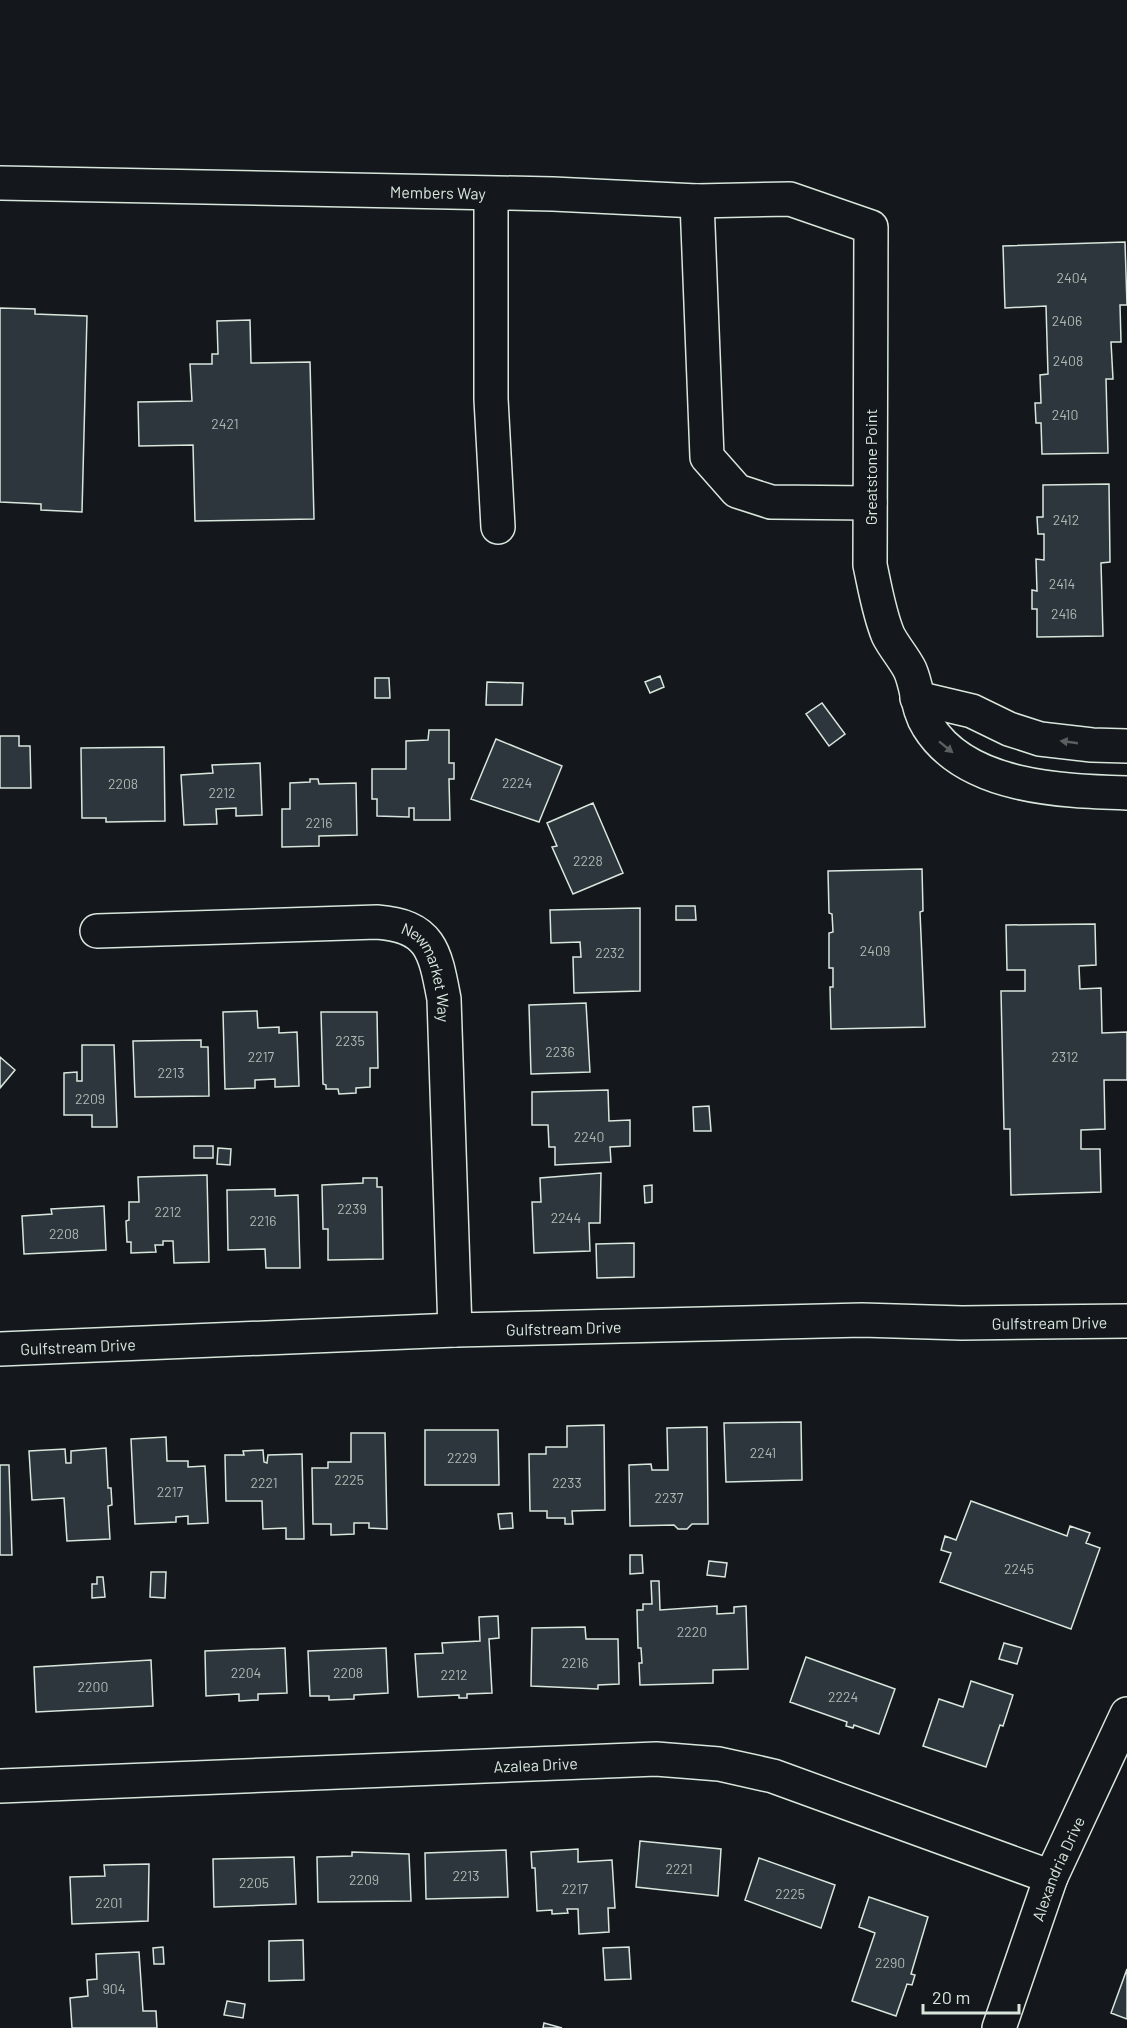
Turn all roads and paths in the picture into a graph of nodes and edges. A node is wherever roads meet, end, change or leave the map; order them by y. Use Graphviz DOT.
graph roads {
  1 [pos="0,183"];
  2 [pos="491,194"];
  3 [pos="697,201"];
  4 [pos="871,227"];
  5 [pos="870,503"];
  6 [pos="498,527"];
  7 [pos="917,698"];
  8 [pos="1127,746"];
  9 [pos="1127,793"];
  10 [pos="97,931"];
  11 [pos="1127,1321"];
  12 [pos="456,1330"];
  13 [pos="0,1349"];
  14 [pos="1127,1714"];
  15 [pos="0,1786"];
  16 [pos="1051,1877"];
  17 [pos="999,2028"];
  1 -- 2 [label="street, Members Way"];
  2 -- 3 [label="street, Members Way"];
  2 -- 6 [label="street"];
  3 -- 4 [label="street, Members Way"];
  3 -- 5 [label="street"];
  4 -- 5 [label="street, Greatstone Point"];
  5 -- 7 [label="street, Greatstone Point"];
  8 -- 7 [label="street, one-way"];
  7 -- 9 [label="street, Greatstone Point, one-way"];
  10 -- 12 [label="street, Newmarket Way"];
  11 -- 12 [label="street, Gulfstream Drive"];
  12 -- 13 [label="street, Gulfstream Drive"];
  14 -- 16 [label="street, Alexandria Drive"];
  15 -- 16 [label="street, Azalea Drive"];
  16 -- 17 [label="street, Alexandria Drive"];
}
